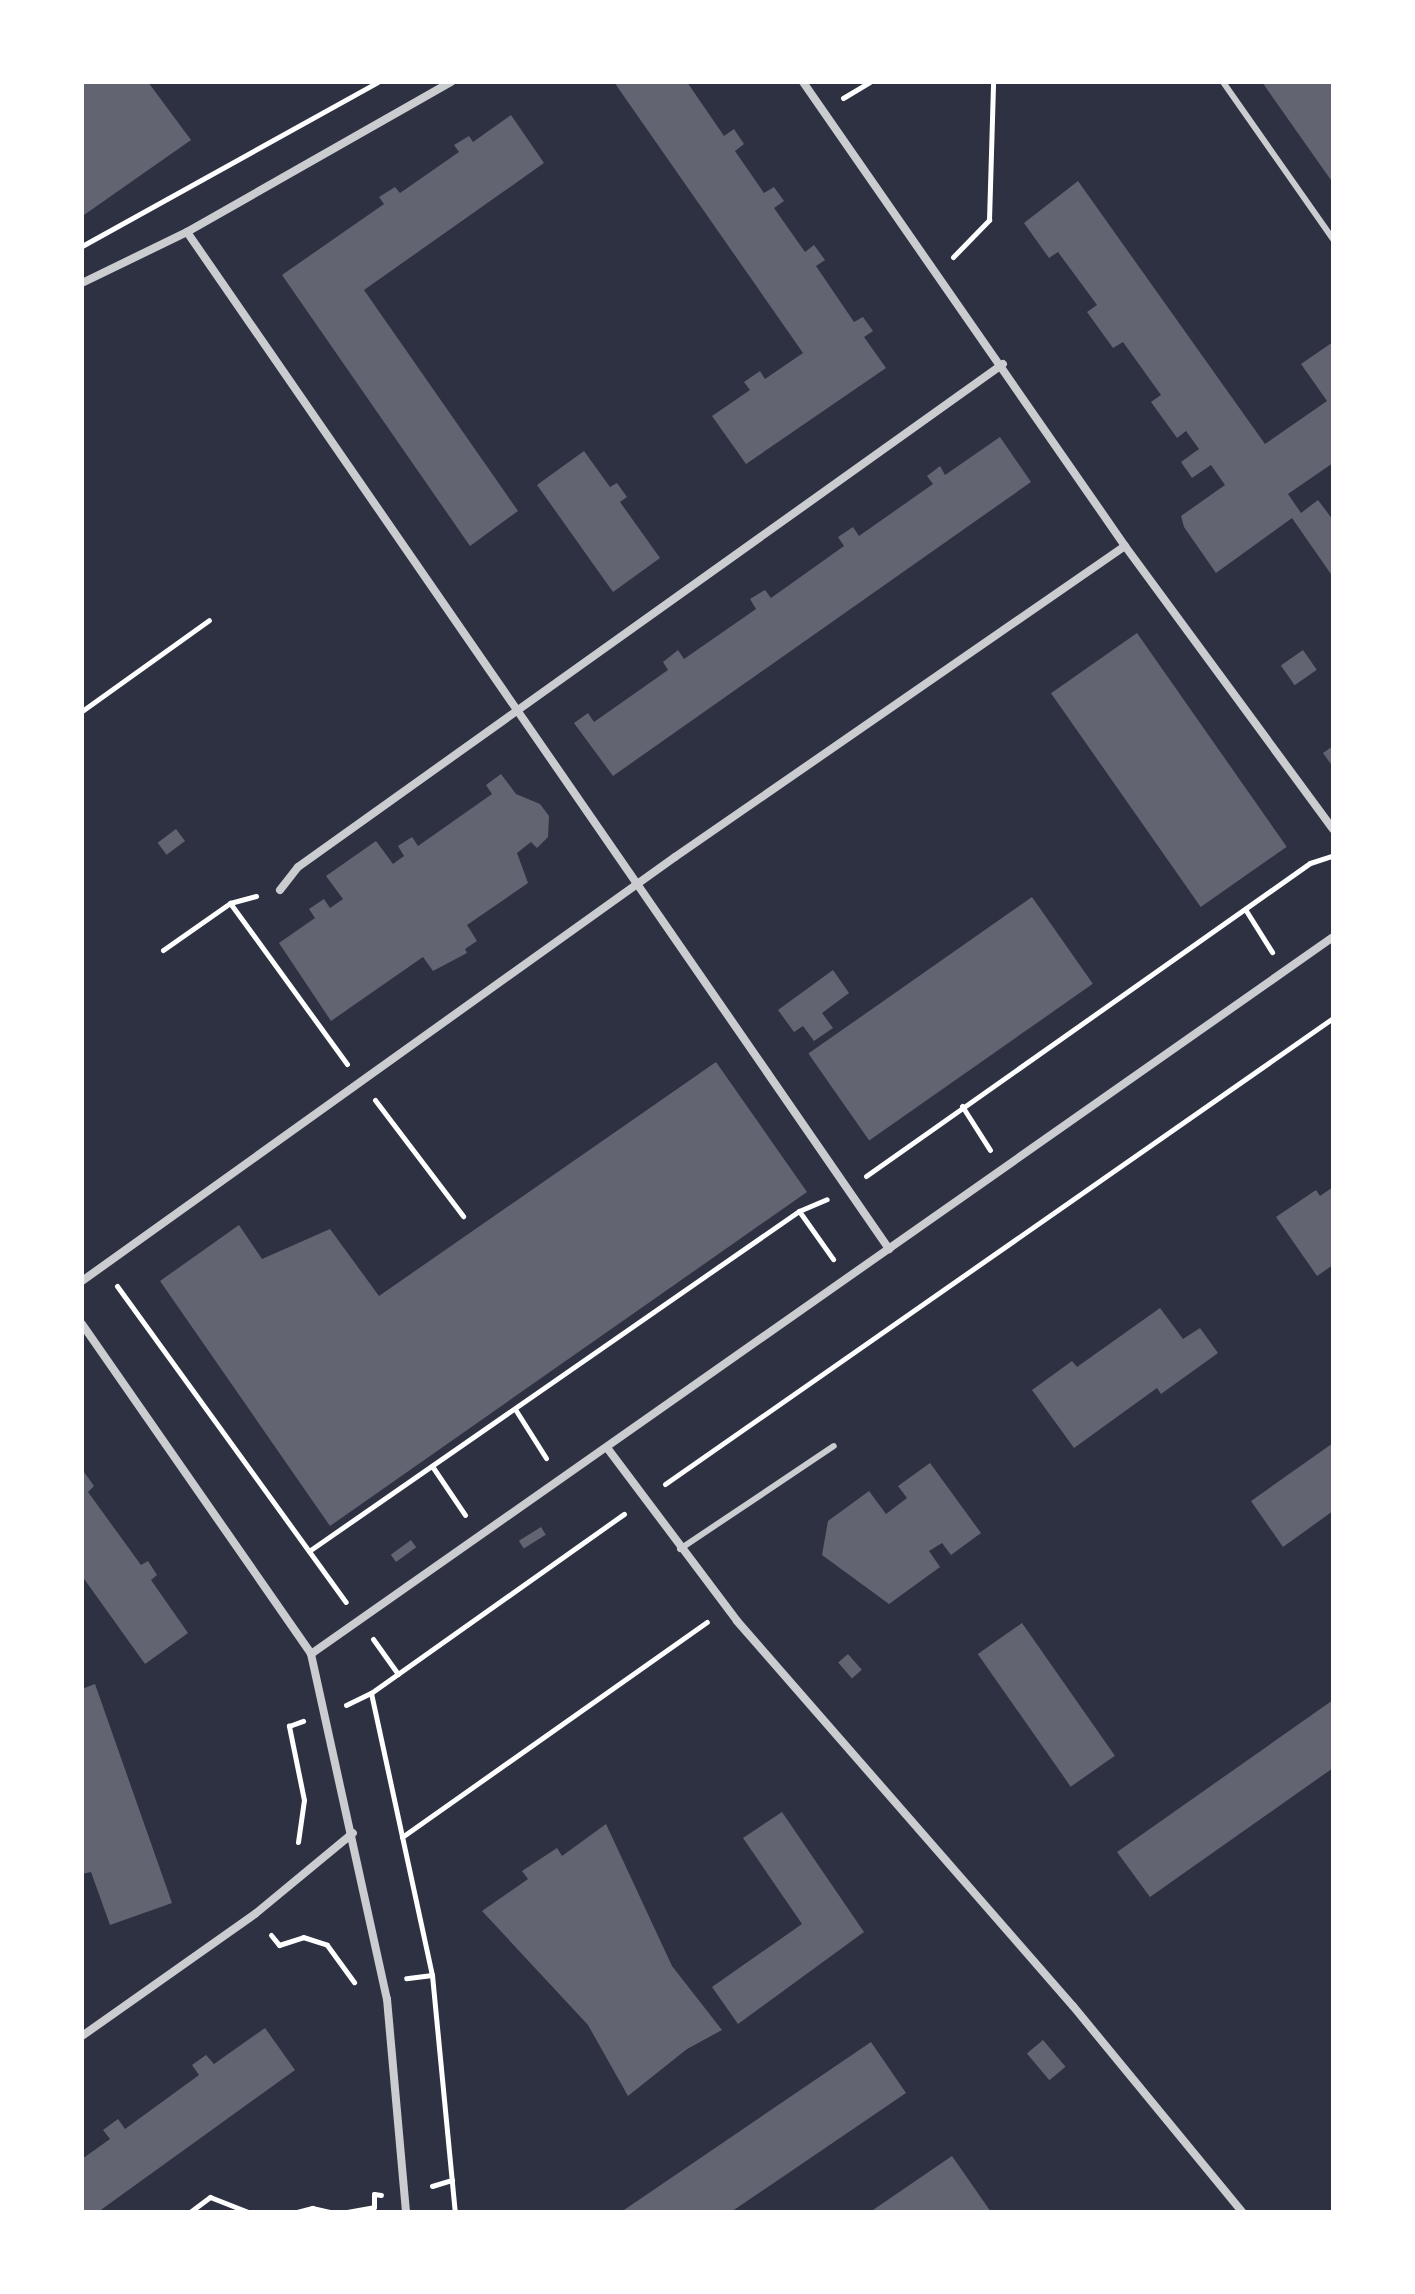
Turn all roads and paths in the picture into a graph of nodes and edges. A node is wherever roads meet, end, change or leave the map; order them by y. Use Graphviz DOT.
graph roads {
  1 [pos="378,82"];
  2 [pos="451,82"];
  3 [pos="803,82"];
  4 [pos="993,82"];
  5 [pos="1223,82"];
  6 [pos="187,232"];
  7 [pos="1333,239"];
  8 [pos="82,246"];
  9 [pos="938,272"];
  10 [pos="82,283"];
  11 [pos="1003,364"];
  12 [pos="1125,546"];
  13 [pos="209,620"];
  14 [pos="82,711"];
  15 [pos="517,713"];
  16 [pos="1333,829"];
  17 [pos="1333,856"];
  18 [pos="638,886"];
  19 [pos="280,890"];
  20 [pos="1245,909"];
  21 [pos="1333,937"];
  22 [pos="163,950"];
  23 [pos="1285,972"];
  24 [pos="1333,1018"];
  25 [pos="962,1106"];
  26 [pos="1003,1171"];
  27 [pos="850,1190"];
  28 [pos="799,1211"];
  29 [pos="889,1249"];
  30 [pos="102,1265"];
  31 [pos="847,1279"];
  32 [pos="82,1281"];
  33 [pos="82,1324"];
  34 [pos="515,1409"];
  35 [pos="834,1446"];
  36 [pos="608,1449"];
  37 [pos="432,1466"];
  38 [pos="561,1481"];
  39 [pos="643,1500"];
  40 [pos="480,1539"];
  41 [pos="680,1549"];
  42 [pos="309,1551"];
  43 [pos="728,1608"];
  44 [pos="359,1621"];
  45 [pos="311,1654"];
  46 [pos="398,1674"];
  47 [pos="328,1713"];
  48 [pos="353,1833"];
  49 [pos="402,1837"];
  50 [pos="296,1848"];
  51 [pos="432,1975"];
  52 [pos="82,2036"];
  53 [pos="190,2212"];
  54 [pos="248,2212"];
  55 [pos="297,2212"];
  56 [pos="330,2212"];
  57 [pos="406,2212"];
  58 [pos="455,2212"];
  59 [pos="1242,2212"];
  1 -- 8 [label="path"];
  2 -- 6 [label="street"];
  3 -- 9 [label="street"];
  4 -- 9 [label="path"];
  5 -- 7 [label="lane"];
  6 -- 10 [label="street"];
  6 -- 15 [label="street"];
  9 -- 11 [label="street"];
  11 -- 12 [label="street"];
  11 -- 15 [label="street"];
  12 -- 16 [label="street"];
  12 -- 18 [label="street"];
  13 -- 14 [label="path"];
  15 -- 18 [label="street"];
  15 -- 19 [label="street"];
  17 -- 20 [label="path"];
  18 -- 27 [label="street"];
  18 -- 30 [label="street"];
  19 -- 22 [label="path"];
  20 -- 23 [label="path"];
  20 -- 25 [label="path"];
  21 -- 23 [label="street"];
  23 -- 26 [label="street"];
  24 -- 39 [label="path"];
  25 -- 26 [label="path"];
  25 -- 27 [label="path"];
  26 -- 29 [label="street"];
  27 -- 28 [label="path"];
  27 -- 29 [label="street"];
  28 -- 31 [label="path"];
  28 -- 34 [label="path"];
  29 -- 31 [label="street"];
  30 -- 32 [label="street"];
  30 -- 42 [label="path"];
  31 -- 36 [label="street"];
  33 -- 45 [label="street"];
  34 -- 37 [label="path"];
  34 -- 38 [label="path"];
  35 -- 41 [label="lane"];
  36 -- 38 [label="street"];
  36 -- 39 [label="street"];
  37 -- 40 [label="path"];
  37 -- 42 [label="path"];
  38 -- 40 [label="street"];
  39 -- 41 [label="street"];
  39 -- 46 [label="path"];
  40 -- 44 [label="street"];
  41 -- 43 [label="street"];
  42 -- 44 [label="path"];
  43 -- 49 [label="path"];
  43 -- 59 [label="street"];
  44 -- 45 [label="street"];
  44 -- 46 [label="path"];
  45 -- 47 [label="street"];
  46 -- 47 [label="path"];
  47 -- 48 [label="street"];
  47 -- 50 [label="path"];
  48 -- 52 [label="street"];
  48 -- 57 [label="street"];
  51 -- 58 [label="path"];
  53 -- 54 [label="path"];
  55 -- 56 [label="path"];
}
